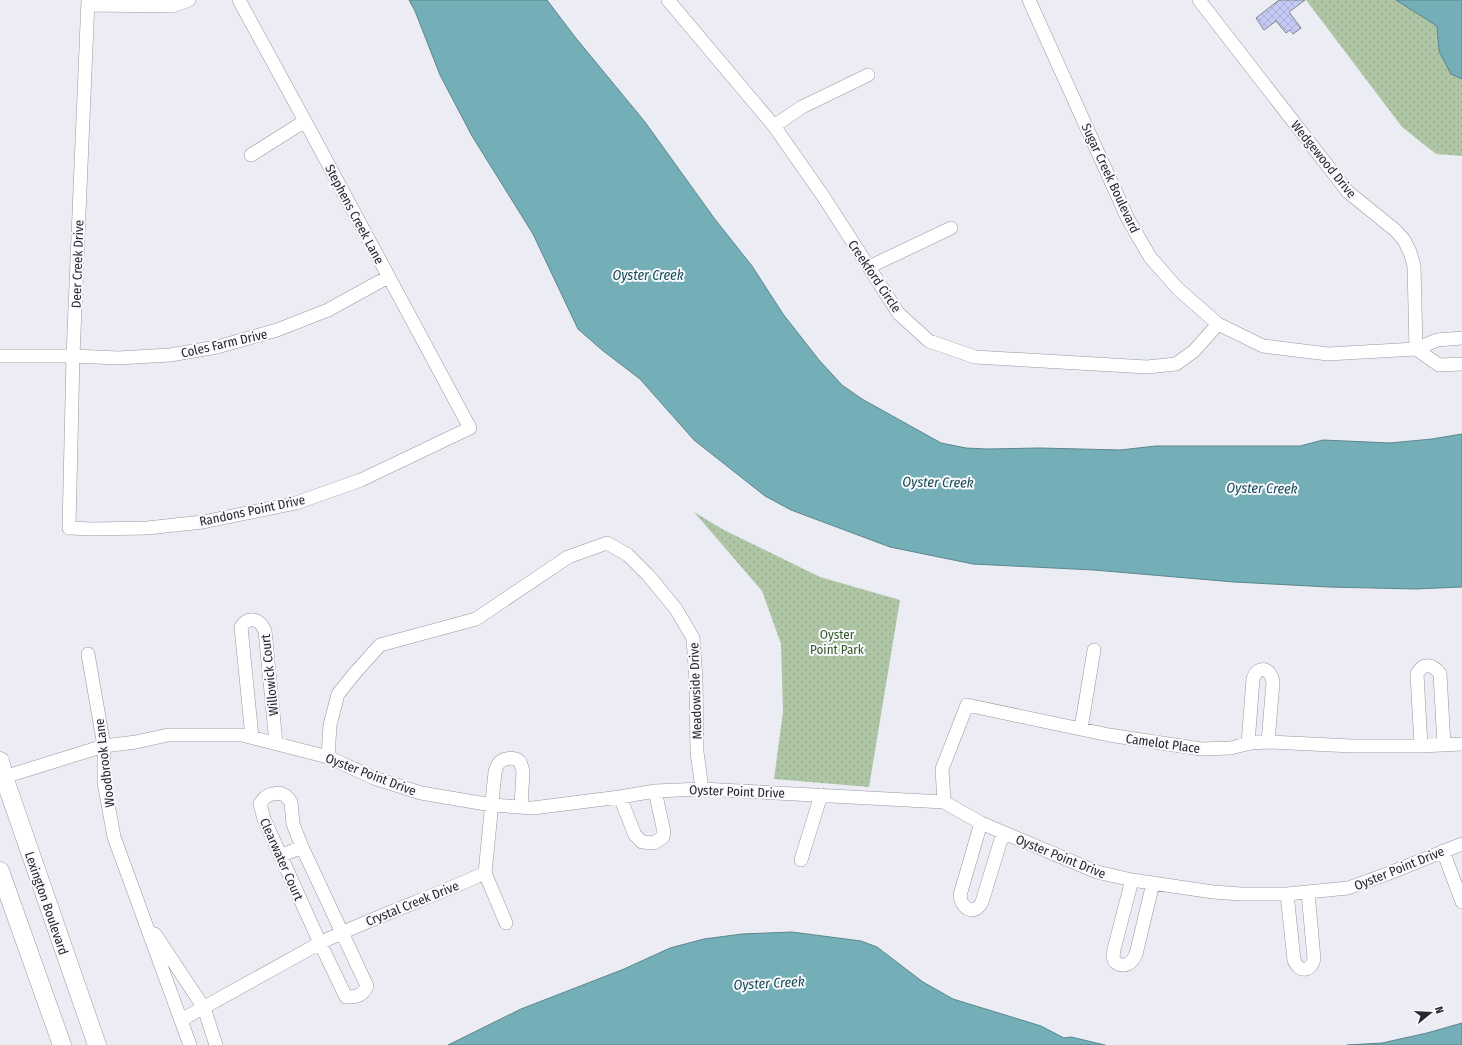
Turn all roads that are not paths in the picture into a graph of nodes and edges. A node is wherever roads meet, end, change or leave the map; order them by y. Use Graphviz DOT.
graph roads {
  1 [pos="189,0"];
  2 [pos="239,0"];
  3 [pos="668,0"];
  4 [pos="1029,0"];
  5 [pos="1200,0"];
  6 [pos="88,3"];
  7 [pos="868,75"];
  8 [pos="306,121"];
  9 [pos="774,126"];
  10 [pos="251,155"];
  11 [pos="951,228"];
  12 [pos="869,267"];
  13 [pos="388,277"];
  14 [pos="1218,324"];
  15 [pos="1462,338"];
  16 [pos="1416,349"];
  17 [pos="0,356"];
  18 [pos="73,356"];
  19 [pos="1462,364"];
  20 [pos="470,428"];
  21 [pos="69,528"];
  22 [pos="1094,650"];
  23 [pos="88,654"];
  24 [pos="1081,729"];
  25 [pos="252,737"];
  26 [pos="1268,742"];
  27 [pos="276,743"];
  28 [pos="1248,744"];
  29 [pos="1462,744"];
  30 [pos="1444,745"];
  31 [pos="104,746"];
  32 [pos="1421,746"];
  33 [pos="328,757"];
  34 [pos="1,772"];
  35 [pos="702,788"];
  36 [pos="655,791"];
  37 [pos="821,795"];
  38 [pos="620,797"];
  39 [pos="944,802"];
  40 [pos="492,805"];
  41 [pos="521,807"];
  42 [pos="981,823"];
  43 [pos="1003,833"];
  44 [pos="1462,844"];
  45 [pos="302,847"];
  46 [pos="1443,851"];
  47 [pos="280,856"];
  48 [pos="801,860"];
  49 [pos="0,870"];
  50 [pos="485,874"];
  51 [pos="1132,880"];
  52 [pos="1153,884"];
  53 [pos="1308,892"];
  54 [pos="1287,894"];
  55 [pos="1462,902"];
  56 [pos="143,916"];
  57 [pos="506,923"];
  58 [pos="342,932"];
  59 [pos="320,943"];
  60 [pos="204,1008"];
  61 [pos="181,1020"];
  62 [pos="62,1045"];
  63 [pos="97,1045"];
  64 [pos="190,1045"];
  65 [pos="216,1045"];
  1 -- 6 [label="street"];
  2 -- 8 [label="street, Stephens Creek Lane"];
  3 -- 9 [label="street, Creekford Circle"];
  4 -- 14 [label="street, Sugar Creek Boulevard"];
  5 -- 16 [label="street, Wedgewood Drive"];
  6 -- 18 [label="street, Deer Creek Drive"];
  7 -- 9 [label="street"];
  8 -- 10 [label="street"];
  8 -- 13 [label="street, Stephens Creek Lane"];
  9 -- 12 [label="street, Creekford Circle"];
  11 -- 12 [label="street"];
  12 -- 14 [label="street, Creekford Circle"];
  13 -- 18 [label="street, Coles Farm Drive"];
  13 -- 20 [label="street, Stephens Creek Lane"];
  14 -- 16 [label="street, Sugar Creek Boulevard"];
  15 -- 16 [label="street, Sugar Creek Boulevard"];
  16 -- 19 [label="street"];
  17 -- 18 [label="street, Coles Farm Drive"];
  18 -- 21 [label="street, Deer Creek Drive"];
  20 -- 21 [label="street, Randons Point Drive"];
  22 -- 24 [label="street"];
  23 -- 31 [label="street, Woodbrook Lane"];
  24 -- 28 [label="street, Camelot Place"];
  24 -- 39 [label="street, Camelot Place"];
  25 -- 27 [label="street, Oyster Point Drive"];
  25 -- 27 [label="street, Willowick Court"];
  25 -- 31 [label="street, Oyster Point Drive"];
  26 -- 28 [label="street, Camelot Place"];
  26 -- 28 [label="street"];
  26 -- 32 [label="street, Camelot Place"];
  27 -- 33 [label="street, Oyster Point Drive"];
  29 -- 30 [label="street, Camelot Place"];
  30 -- 32 [label="street, Camelot Place"];
  30 -- 32 [label="street"];
  31 -- 34 [label="street, Oyster Point Drive"];
  31 -- 56 [label="street, Woodbrook Lane"];
  33 -- 35 [label="street, Meadowside Drive"];
  33 -- 40 [label="street, Oyster Point Drive"];
  34 -- 63 [label="main road, Lexington Boulevard"];
  35 -- 36 [label="street, Oyster Point Drive"];
  35 -- 37 [label="street, Oyster Point Drive"];
  36 -- 38 [label="street, Oyster Point Drive"];
  36 -- 38 [label="street"];
  37 -- 39 [label="street, Oyster Point Drive"];
  37 -- 48 [label="street"];
  38 -- 41 [label="street, Oyster Point Drive"];
  39 -- 42 [label="street, Oyster Point Drive"];
  40 -- 41 [label="street, Oyster Point Drive"];
  40 -- 41 [label="street"];
  40 -- 50 [label="street"];
  42 -- 43 [label="street, Oyster Point Drive"];
  42 -- 43 [label="street"];
  43 -- 51 [label="street, Oyster Point Drive"];
  44 -- 46 [label="street, Oyster Point Drive"];
  45 -- 47 [label="street"];
  45 -- 47 [label="street, Clearwater Court"];
  45 -- 58 [label="street, Clearwater Court"];
  46 -- 53 [label="street, Oyster Point Drive"];
  46 -- 55 [label="street"];
  47 -- 59 [label="street, Clearwater Court"];
  49 -- 62 [label="main road"];
  50 -- 57 [label="street"];
  50 -- 58 [label="street, Crystal Creek Drive"];
  51 -- 52 [label="street, Oyster Point Drive"];
  51 -- 52 [label="street"];
  52 -- 54 [label="street, Oyster Point Drive"];
  53 -- 54 [label="street, Oyster Point Drive"];
  53 -- 54 [label="street"];
  56 -- 60 [label="street, Woodbrook Lane"];
  56 -- 61 [label="street, Woodbrook Lane"];
  58 -- 59 [label="street, Crystal Creek Drive"];
  58 -- 59 [label="street, Clearwater Court"];
  59 -- 60 [label="street, Crystal Creek Drive"];
  60 -- 61 [label="street, Crystal Creek Drive"];
  60 -- 65 [label="street, Woodbrook Lane"];
  61 -- 64 [label="street, Woodbrook Lane"];
}
